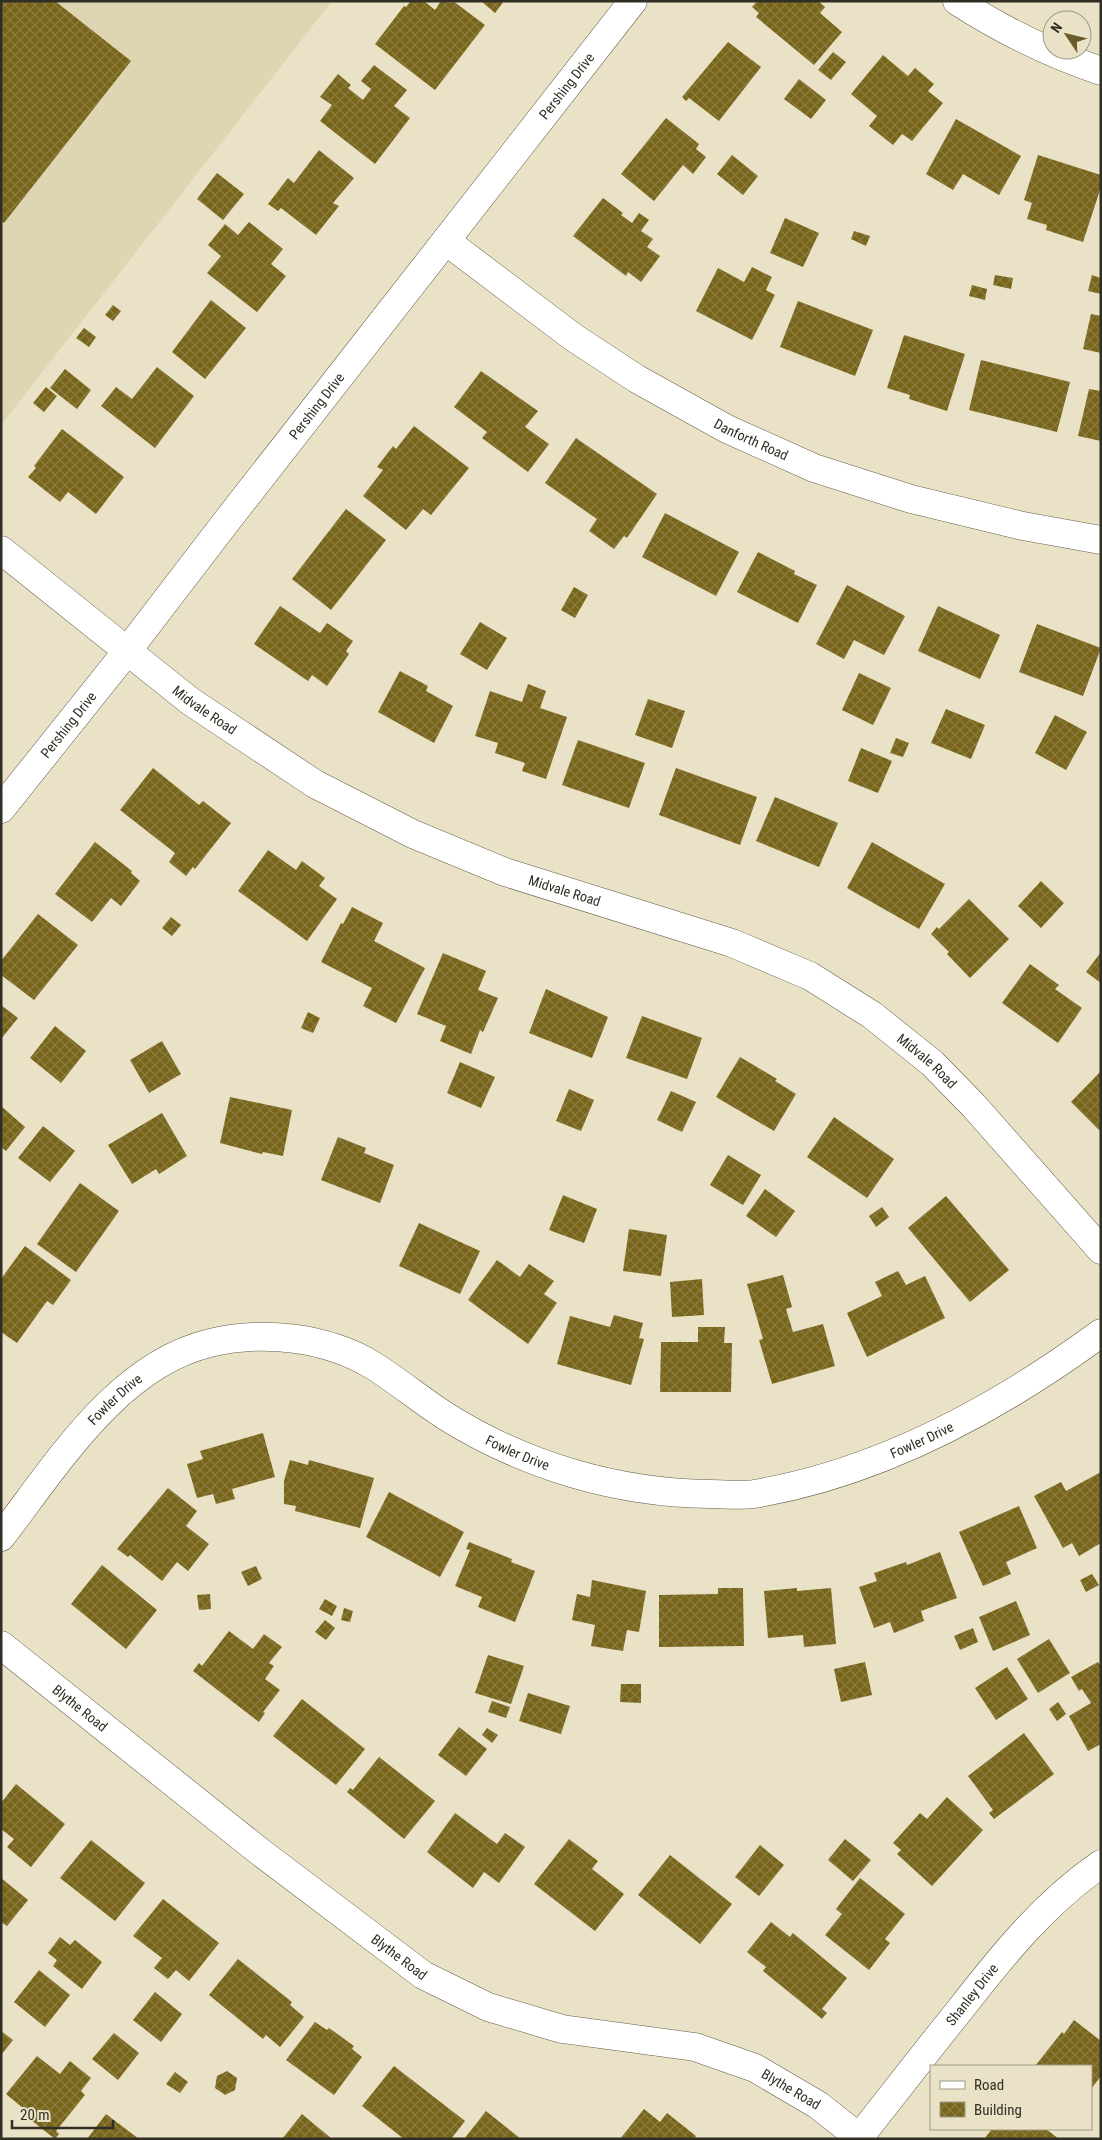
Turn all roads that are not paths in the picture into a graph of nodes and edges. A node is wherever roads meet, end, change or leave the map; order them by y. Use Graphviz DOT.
graph roads {
  1 [pos="632,1"];
  2 [pos="956,1"];
  3 [pos="1101,71"];
  4 [pos="446,241"];
  5 [pos="1101,540"];
  6 [pos="1,550"];
  7 [pos="128,650"];
  8 [pos="1,809"];
  9 [pos="1101,1250"];
  10 [pos="1101,1333"];
  11 [pos="1,1537"];
  12 [pos="1,1645"];
  13 [pos="1101,1864"];
  14 [pos="860,2138"];
  1 -- 4 [label="street, Pershing Drive"];
  2 -- 3 [label="street"];
  4 -- 5 [label="street, Danforth Road"];
  4 -- 7 [label="street, Pershing Drive"];
  6 -- 7 [label="street, Midvale Road"];
  7 -- 8 [label="street, Pershing Drive"];
  7 -- 9 [label="street, Midvale Road"];
  10 -- 11 [label="street, Fowler Drive"];
  12 -- 14 [label="street, Blythe Road"];
  13 -- 14 [label="street, Shanley Drive"];
}
